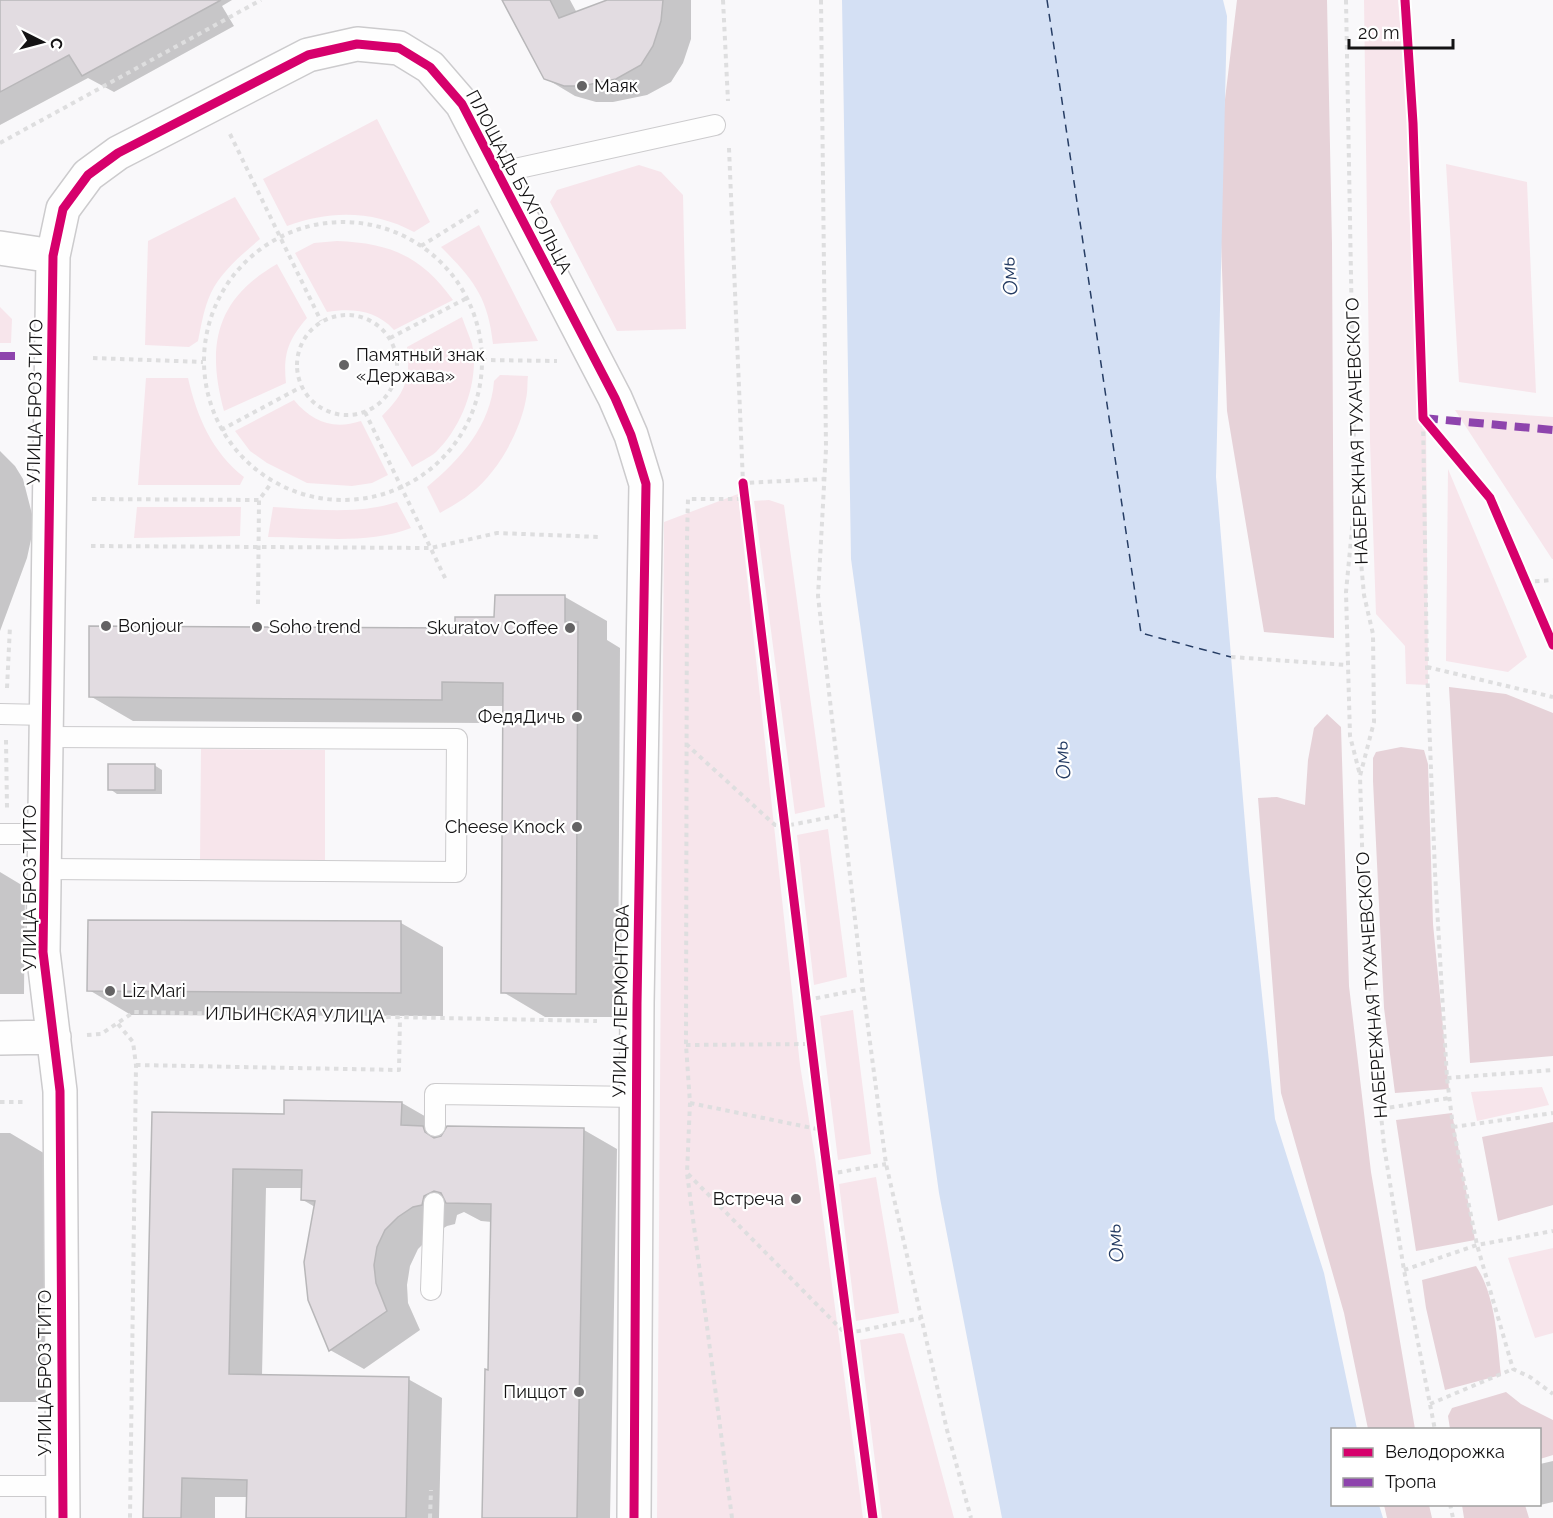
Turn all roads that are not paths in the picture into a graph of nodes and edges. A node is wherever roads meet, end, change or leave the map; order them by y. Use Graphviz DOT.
graph roads {
  1 [pos="715,126"];
  2 [pos="498,173"];
  3 [pos="0,248"];
  4 [pos="53,256"];
  5 [pos="646,484"];
  6 [pos="0,714"];
  7 [pos="46,726"];
  8 [pos="0,834"];
  9 [pos="45,834"];
  10 [pos="45,869"];
  11 [pos="0,1038"];
  12 [pos="54,1038"];
  13 [pos="637,1097"];
  14 [pos="435,1126"];
  15 [pos="434,1203"];
  16 [pos="431,1290"];
  17 [pos="0,1486"];
  18 [pos="63,1502"];
  19 [pos="634,1518"];
  1 -- 2 [label="lane"];
  2 -- 4 [label="street, ПЛОЩАДЬ БУХГОЛЬЦА"];
  2 -- 5 [label="street, ПЛОЩАДЬ БУХГОЛЬЦА"];
  3 -- 4 [label="street"];
  4 -- 7 [label="street, УЛИЦА БРОЗ ТИТО"];
  5 -- 13 [label="street, УЛИЦА ЛЕРМОНТОВА"];
  6 -- 7 [label="lane"];
  7 -- 9 [label="street, УЛИЦА БРОЗ ТИТО"];
  7 -- 10 [label="lane"];
  8 -- 9 [label="lane"];
  9 -- 10 [label="street, УЛИЦА БРОЗ ТИТО"];
  10 -- 12 [label="street, УЛИЦА БРОЗ ТИТО"];
  11 -- 12 [label="street"];
  12 -- 18 [label="street, УЛИЦА БРОЗ ТИТО"];
  13 -- 14 [label="lane"];
  13 -- 19 [label="street, УЛИЦА ЛЕРМОНТОВА"];
  15 -- 16 [label="lane"];
  17 -- 18 [label="lane"];
}
